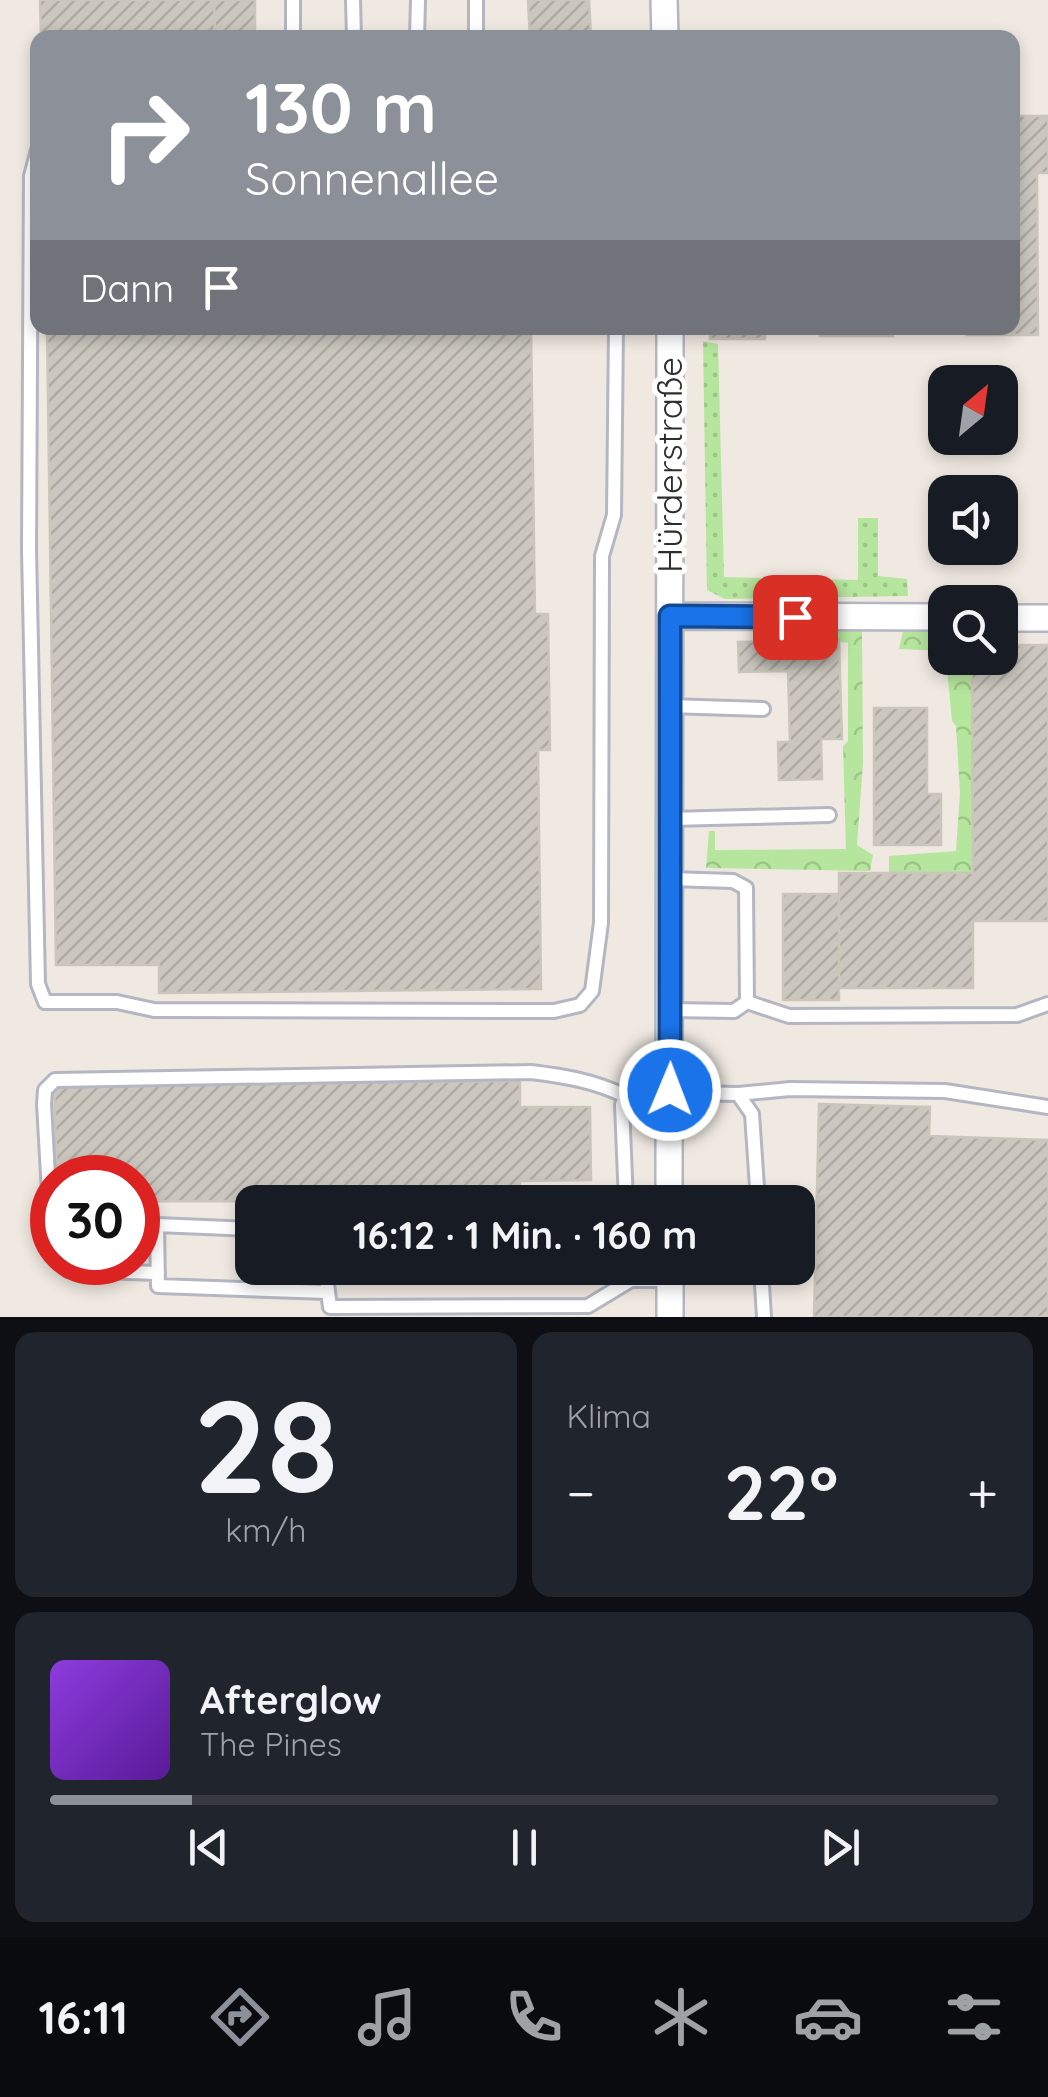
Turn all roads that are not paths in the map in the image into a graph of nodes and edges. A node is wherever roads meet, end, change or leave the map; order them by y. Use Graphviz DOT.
graph roads {
  1 [pos="293,0"];
  2 [pos="353,0"];
  3 [pos="418,0"];
  4 [pos="476,0"];
  5 [pos="664,0"];
  6 [pos="293,30"];
  7 [pos="354,30"];
  8 [pos="417,30"];
  9 [pos="476,30"];
  10 [pos="665,30"];
  11 [pos="30,301"];
  12 [pos="616,335"];
  13 [pos="670,335"];
  14 [pos="670,616"];
  15 [pos="928,617"];
  16 [pos="1018,618"];
  17 [pos="1048,618"];
  18 [pos="668,706"];
  19 [pos="764,709"];
  20 [pos="829,814"];
  21 [pos="670,819"];
  22 [pos="670,879"];
  23 [pos="747,1002"];
  24 [pos="1048,1004"];
  25 [pos="670,1010"];
  26 [pos="670,1090"];
  27 [pos="738,1094"];
  28 [pos="625,1096"];
  29 [pos="1048,1107"];
  30 [pos="47,1155"];
  31 [pos="625,1185"];
  32 [pos="669,1185"];
  33 [pos="757,1185"];
  34 [pos="160,1226"];
  35 [pos="235,1228"];
  36 [pos="158,1285"];
  37 [pos="327,1285"];
  38 [pos="615,1285"];
  39 [pos="670,1285"];
  40 [pos="762,1285"];
  41 [pos="328,1292"];
  42 [pos="670,1317"];
  43 [pos="764,1317"];
  1 -- 6 [label="lane"];
  2 -- 7 [label="lane"];
  3 -- 8 [label="lane"];
  4 -- 9 [label="lane"];
  5 -- 10 [label="street"];
  11 -- 12 [label="lane"];
  13 -- 14 [label="street, Hürderstraße"];
  14 -- 15 [label="street"];
  14 -- 18 [label="street, Hürderstraße"];
  16 -- 17 [label="street"];
  18 -- 19 [label="lane"];
  18 -- 21 [label="street, Hürderstraße"];
  20 -- 21 [label="lane"];
  21 -- 22 [label="street, Hürderstraße"];
  22 -- 23 [label="lane"];
  22 -- 25 [label="street, Hürderstraße"];
  23 -- 24 [label="lane"];
  23 -- 25 [label="lane"];
  25 -- 26 [label="street, Hürderstraße"];
  26 -- 27 [label="lane"];
  26 -- 28 [label="lane"];
  26 -- 32 [label="street, Hürderstraße"];
  27 -- 29 [label="lane"];
  27 -- 33 [label="lane"];
  28 -- 30 [label="lane"];
  28 -- 31 [label="lane"];
  34 -- 35 [label="lane"];
  36 -- 41 [label="lane"];
  37 -- 41 [label="lane"];
  38 -- 41 [label="lane"];
  39 -- 42 [label="street"];
  40 -- 43 [label="lane"];
}
